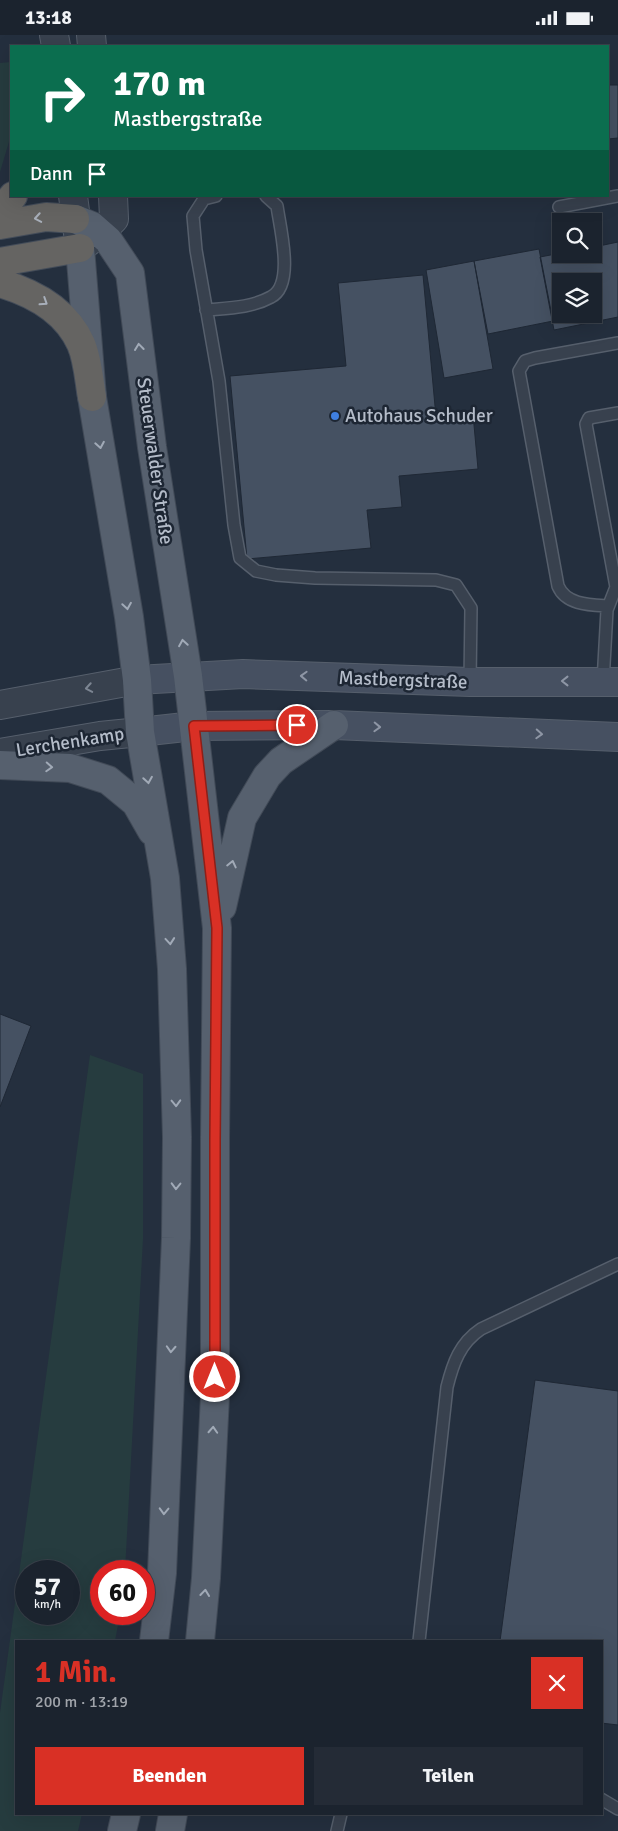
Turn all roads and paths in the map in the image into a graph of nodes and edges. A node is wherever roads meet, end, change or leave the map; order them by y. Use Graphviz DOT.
graph roads {
  1 [pos="618,196"];
  2 [pos="12,197"];
  3 [pos="114,197"];
  4 [pos="114,197"];
  5 [pos="212,197"];
  6 [pos="267,197"];
  7 [pos="559,207"];
  8 [pos="74,208"];
  9 [pos="0,212"];
  10 [pos="0,225"];
  11 [pos="90,241"];
  12 [pos="0,262"];
  13 [pos="130,273"];
  14 [pos="0,283"];
  15 [pos="206,310"];
  16 [pos="618,343"];
  17 [pos="92,397"];
  18 [pos="618,413"];
  19 [pos="608,606"];
  20 [pos="188,676"];
  21 [pos="137,680"];
  22 [pos="470,682"];
  23 [pos="610,682"];
  24 [pos="0,705"];
  25 [pos="334,725"];
  26 [pos="194,726"];
  27 [pos="140,731"];
  28 [pos="618,737"];
  29 [pos="0,753"];
  30 [pos="0,765"];
  31 [pos="159,843"];
  32 [pos="217,928"];
  33 [pos="618,1264"];
  34 [pos="154,1640"];
  35 [pos="200,1640"];
  36 [pos="419,1640"];
  37 [pos="603,1800"];
  38 [pos="618,1809"];
  39 [pos="126,1815"];
  40 [pos="173,1815"];
  41 [pos="341,1815"];
  42 [pos="122,1831"];
  43 [pos="170,1831"];
  44 [pos="337,1831"];
  1 -- 7 [label="lane"];
  2 -- 9 [label="highway"];
  3 -- 11 [label="street, Steuerwalder Straße"];
  4 -- 13 [label="street, Steuerwalder Straße"];
  5 -- 15 [label="lane"];
  6 -- 15 [label="lane"];
  8 -- 10 [label="highway, one-way"];
  8 -- 11 [label="street"];
  11 -- 12 [label="highway"];
  11 -- 13 [label="main road"];
  11 -- 17 [label="main road"];
  20 -- 13 [label="main road, Steuerwalder Straße, one-way"];
  14 -- 17 [label="highway, one-way"];
  15 -- 22 [label="lane"];
  16 -- 19 [label="lane"];
  17 -- 21 [label="main road, one-way"];
  18 -- 19 [label="lane"];
  19 -- 23 [label="lane"];
  20 -- 21 [label="main road, Mastbergstraße"];
  22 -- 20 [label="main road, Mastbergstraße, one-way"];
  20 -- 26 [label="main road, Steuerwalder Straße"];
  21 -- 24 [label="street, one-way"];
  21 -- 27 [label="main road"];
  23 -- 22 [label="main road, Mastbergstraße, one-way"];
  25 -- 26 [label="main road"];
  25 -- 28 [label="main road, one-way"];
  32 -- 25 [label="main road, one-way"];
  26 -- 27 [label="main road"];
  26 -- 32 [label="main road, Steuerwalder Straße"];
  27 -- 29 [label="street, Lerchenkamp"];
  27 -- 31 [label="main road, one-way"];
  30 -- 31 [label="main road, one-way"];
  31 -- 34 [label="main road, one-way"];
  35 -- 32 [label="main road, one-way"];
  33 -- 36 [label="lane"];
  37 -- 38 [label="lane"];
  39 -- 42 [label="main road"];
  40 -- 43 [label="main road"];
  41 -- 44 [label="lane"];
}
